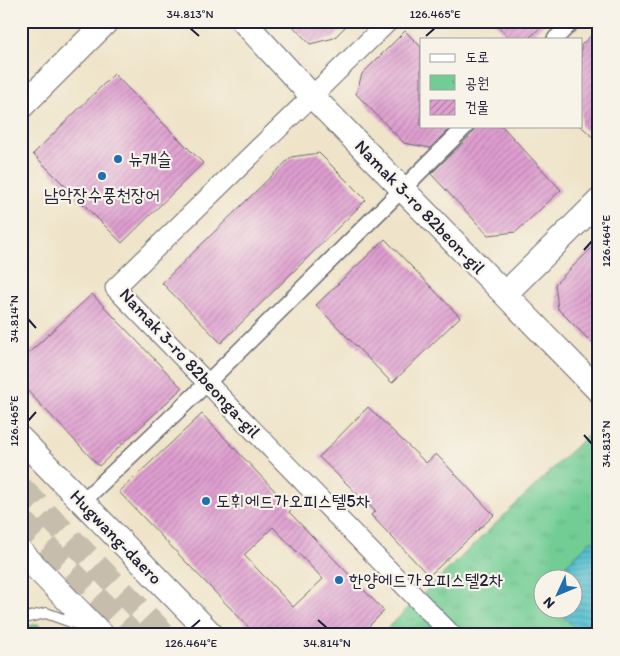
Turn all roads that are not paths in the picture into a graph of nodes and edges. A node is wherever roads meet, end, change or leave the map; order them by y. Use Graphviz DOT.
graph roads {
  1 [pos="107,21"];
  2 [pos="243,21"];
  3 [pos="389,21"];
  4 [pos="573,21"];
  5 [pos="557,38"];
  6 [pos="312,96"];
  7 [pos="21,107"];
  8 [pos="464,128"];
  9 [pos="403,189"];
  10 [pos="599,201"];
  11 [pos="504,294"];
  12 [pos="207,383"];
  13 [pos="599,391"];
  14 [pos="21,439"];
  15 [pos="82,502"];
  16 [pos="21,552"];
  17 [pos="21,619"];
  18 [pos="100,633"];
  19 [pos="212,635"];
  20 [pos="452,635"];
  1 -- 7 [label="street"];
  2 -- 6 [label="street, Namak 3-ro 82beon-gil"];
  3 -- 6 [label="street"];
  4 -- 5 [label="street"];
  6 -- 9 [label="street, Namak 3-ro 82beon-gil"];
  6 -- 12 [label="street, Namak 3-ro 82beonga-gil"];
  8 -- 9 [label="street"];
  9 -- 11 [label="street, Namak 3-ro 82beon-gil"];
  9 -- 12 [label="street"];
  10 -- 11 [label="street"];
  11 -- 13 [label="street, Namak 3-ro 82beon-gil"];
  12 -- 15 [label="street"];
  12 -- 20 [label="street, Namak 3-ro 82beonga-gil"];
  14 -- 15 [label="street, Hugwang-daero"];
  15 -- 19 [label="street, Hugwang-daero"];
  16 -- 18 [label="street"];
  17 -- 18 [label="lane"];
}
